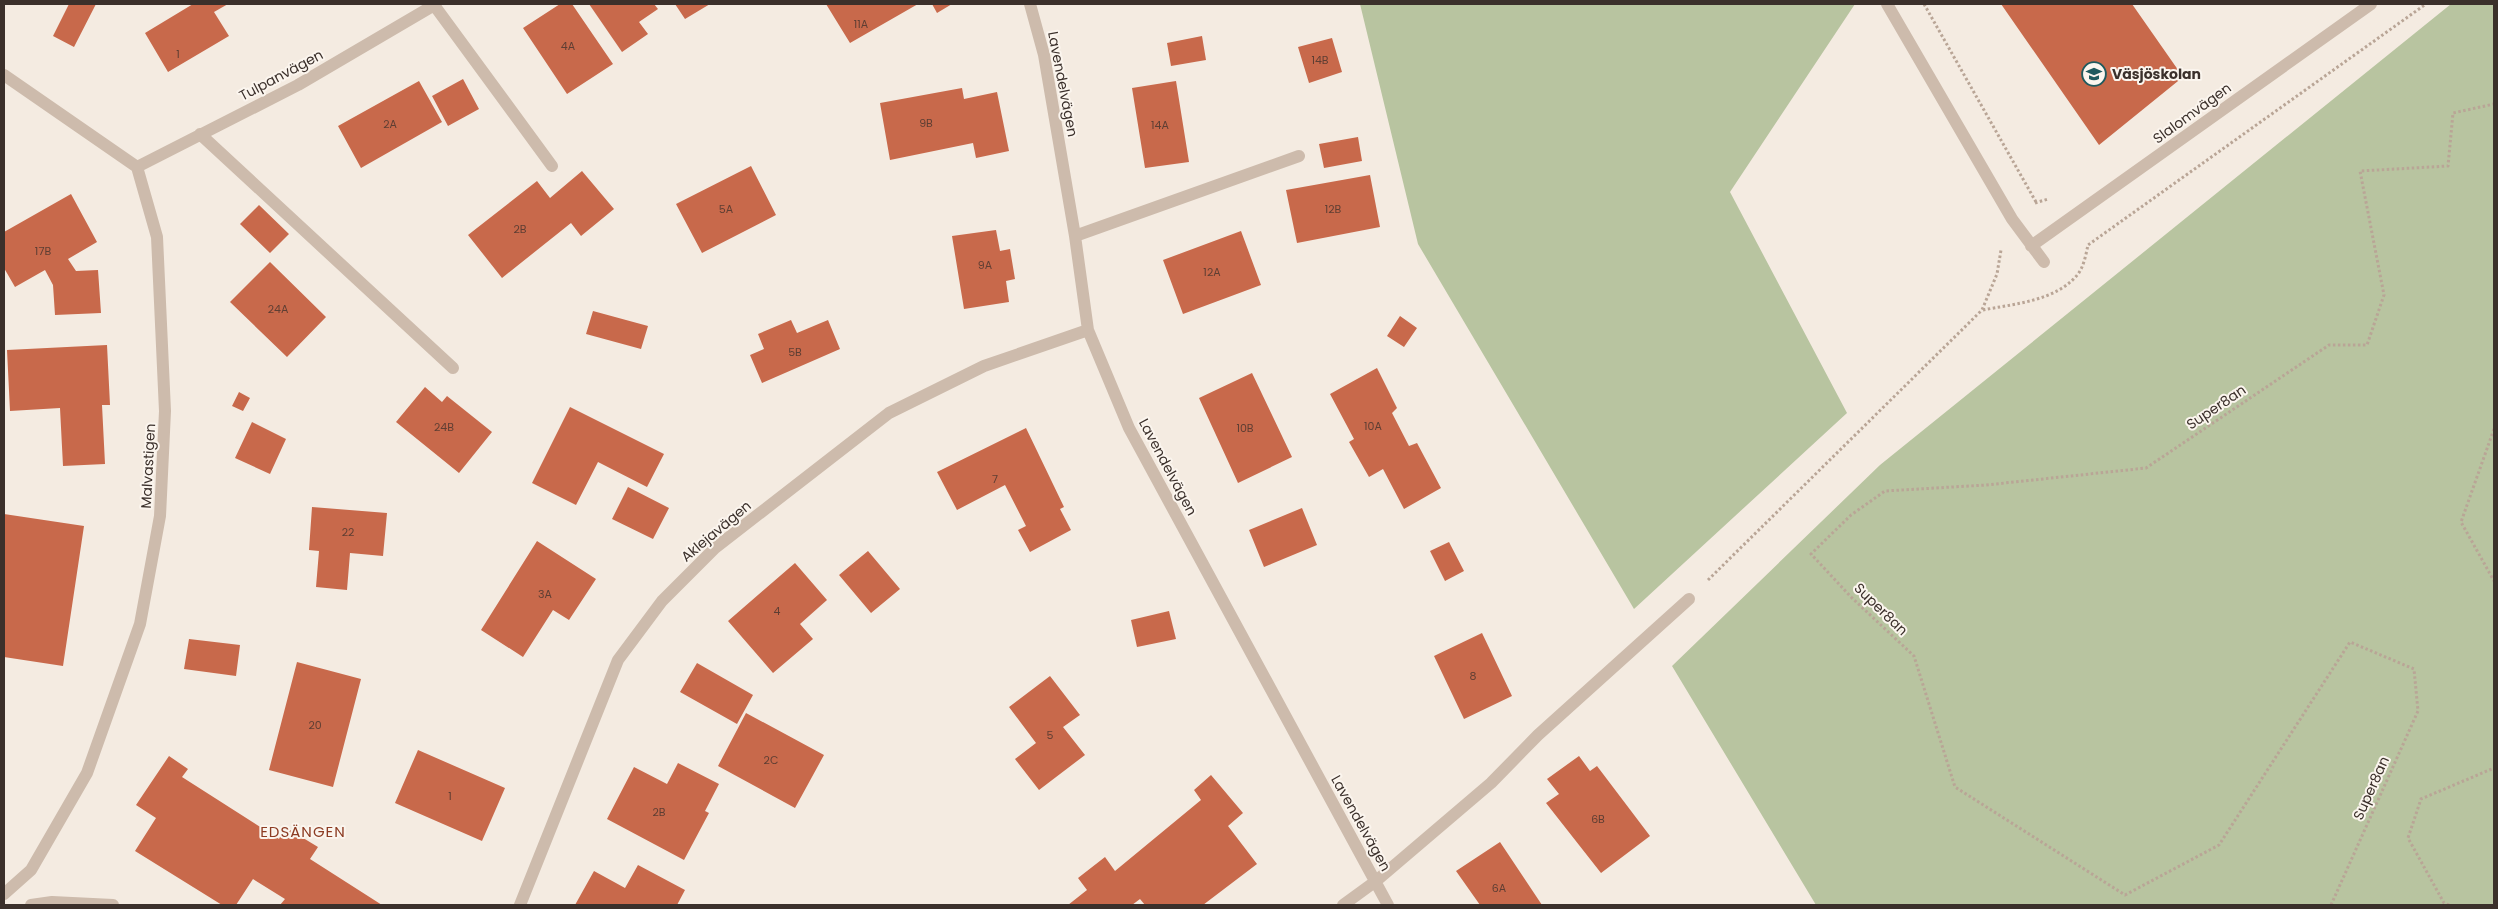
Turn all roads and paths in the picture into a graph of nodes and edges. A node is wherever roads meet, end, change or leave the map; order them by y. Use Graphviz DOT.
graph roads {
  1 [pos="435,4"];
  2 [pos="1030,4"];
  3 [pos="1887,4"];
  4 [pos="1924,4"];
  5 [pos="2370,4"];
  6 [pos="2426,4"];
  7 [pos="4,75"];
  8 [pos="2494,104"];
  9 [pos="200,134"];
  10 [pos="1299,156"];
  11 [pos="552,166"];
  12 [pos="137,167"];
  13 [pos="2036,202"];
  14 [pos="1075,236"];
  15 [pos="2031,246"];
  16 [pos="2044,262"];
  17 [pos="1088,330"];
  18 [pos="453,368"];
  19 [pos="2494,429"];
  20 [pos="2494,581"];
  21 [pos="1689,599"];
  22 [pos="2494,768"];
  23 [pos="1376,880"];
  24 [pos="4,894"];
  25 [pos="31,905"];
  26 [pos="113,905"];
  27 [pos="520,905"];
  28 [pos="1344,905"];
  29 [pos="1388,905"];
  30 [pos="2331,905"];
  31 [pos="2449,905"];
  1 -- 9 [label="street, Tulpanvägen"];
  1 -- 11 [label="street"];
  2 -- 14 [label="street, Lavendelvägen"];
  3 -- 15 [label="street"];
  4 -- 13 [label="path"];
  5 -- 15 [label="street, Slalomvägen"];
  6 -- 21 [label="path"];
  7 -- 12 [label="street"];
  8 -- 30 [label="path, Super8an"];
  9 -- 12 [label="street, Tulpanvägen"];
  9 -- 18 [label="street"];
  10 -- 14 [label="street"];
  12 -- 24 [label="street, Malvastigen"];
  14 -- 17 [label="street, Lavendelvägen"];
  15 -- 16 [label="street"];
  17 -- 23 [label="street, Lavendelvägen"];
  17 -- 27 [label="street, Aklejavägen"];
  19 -- 20 [label="path"];
  21 -- 23 [label="street"];
  22 -- 31 [label="path"];
  23 -- 28 [label="street"];
  23 -- 29 [label="street, Lavendelvägen"];
  25 -- 26 [label="street"];
}
